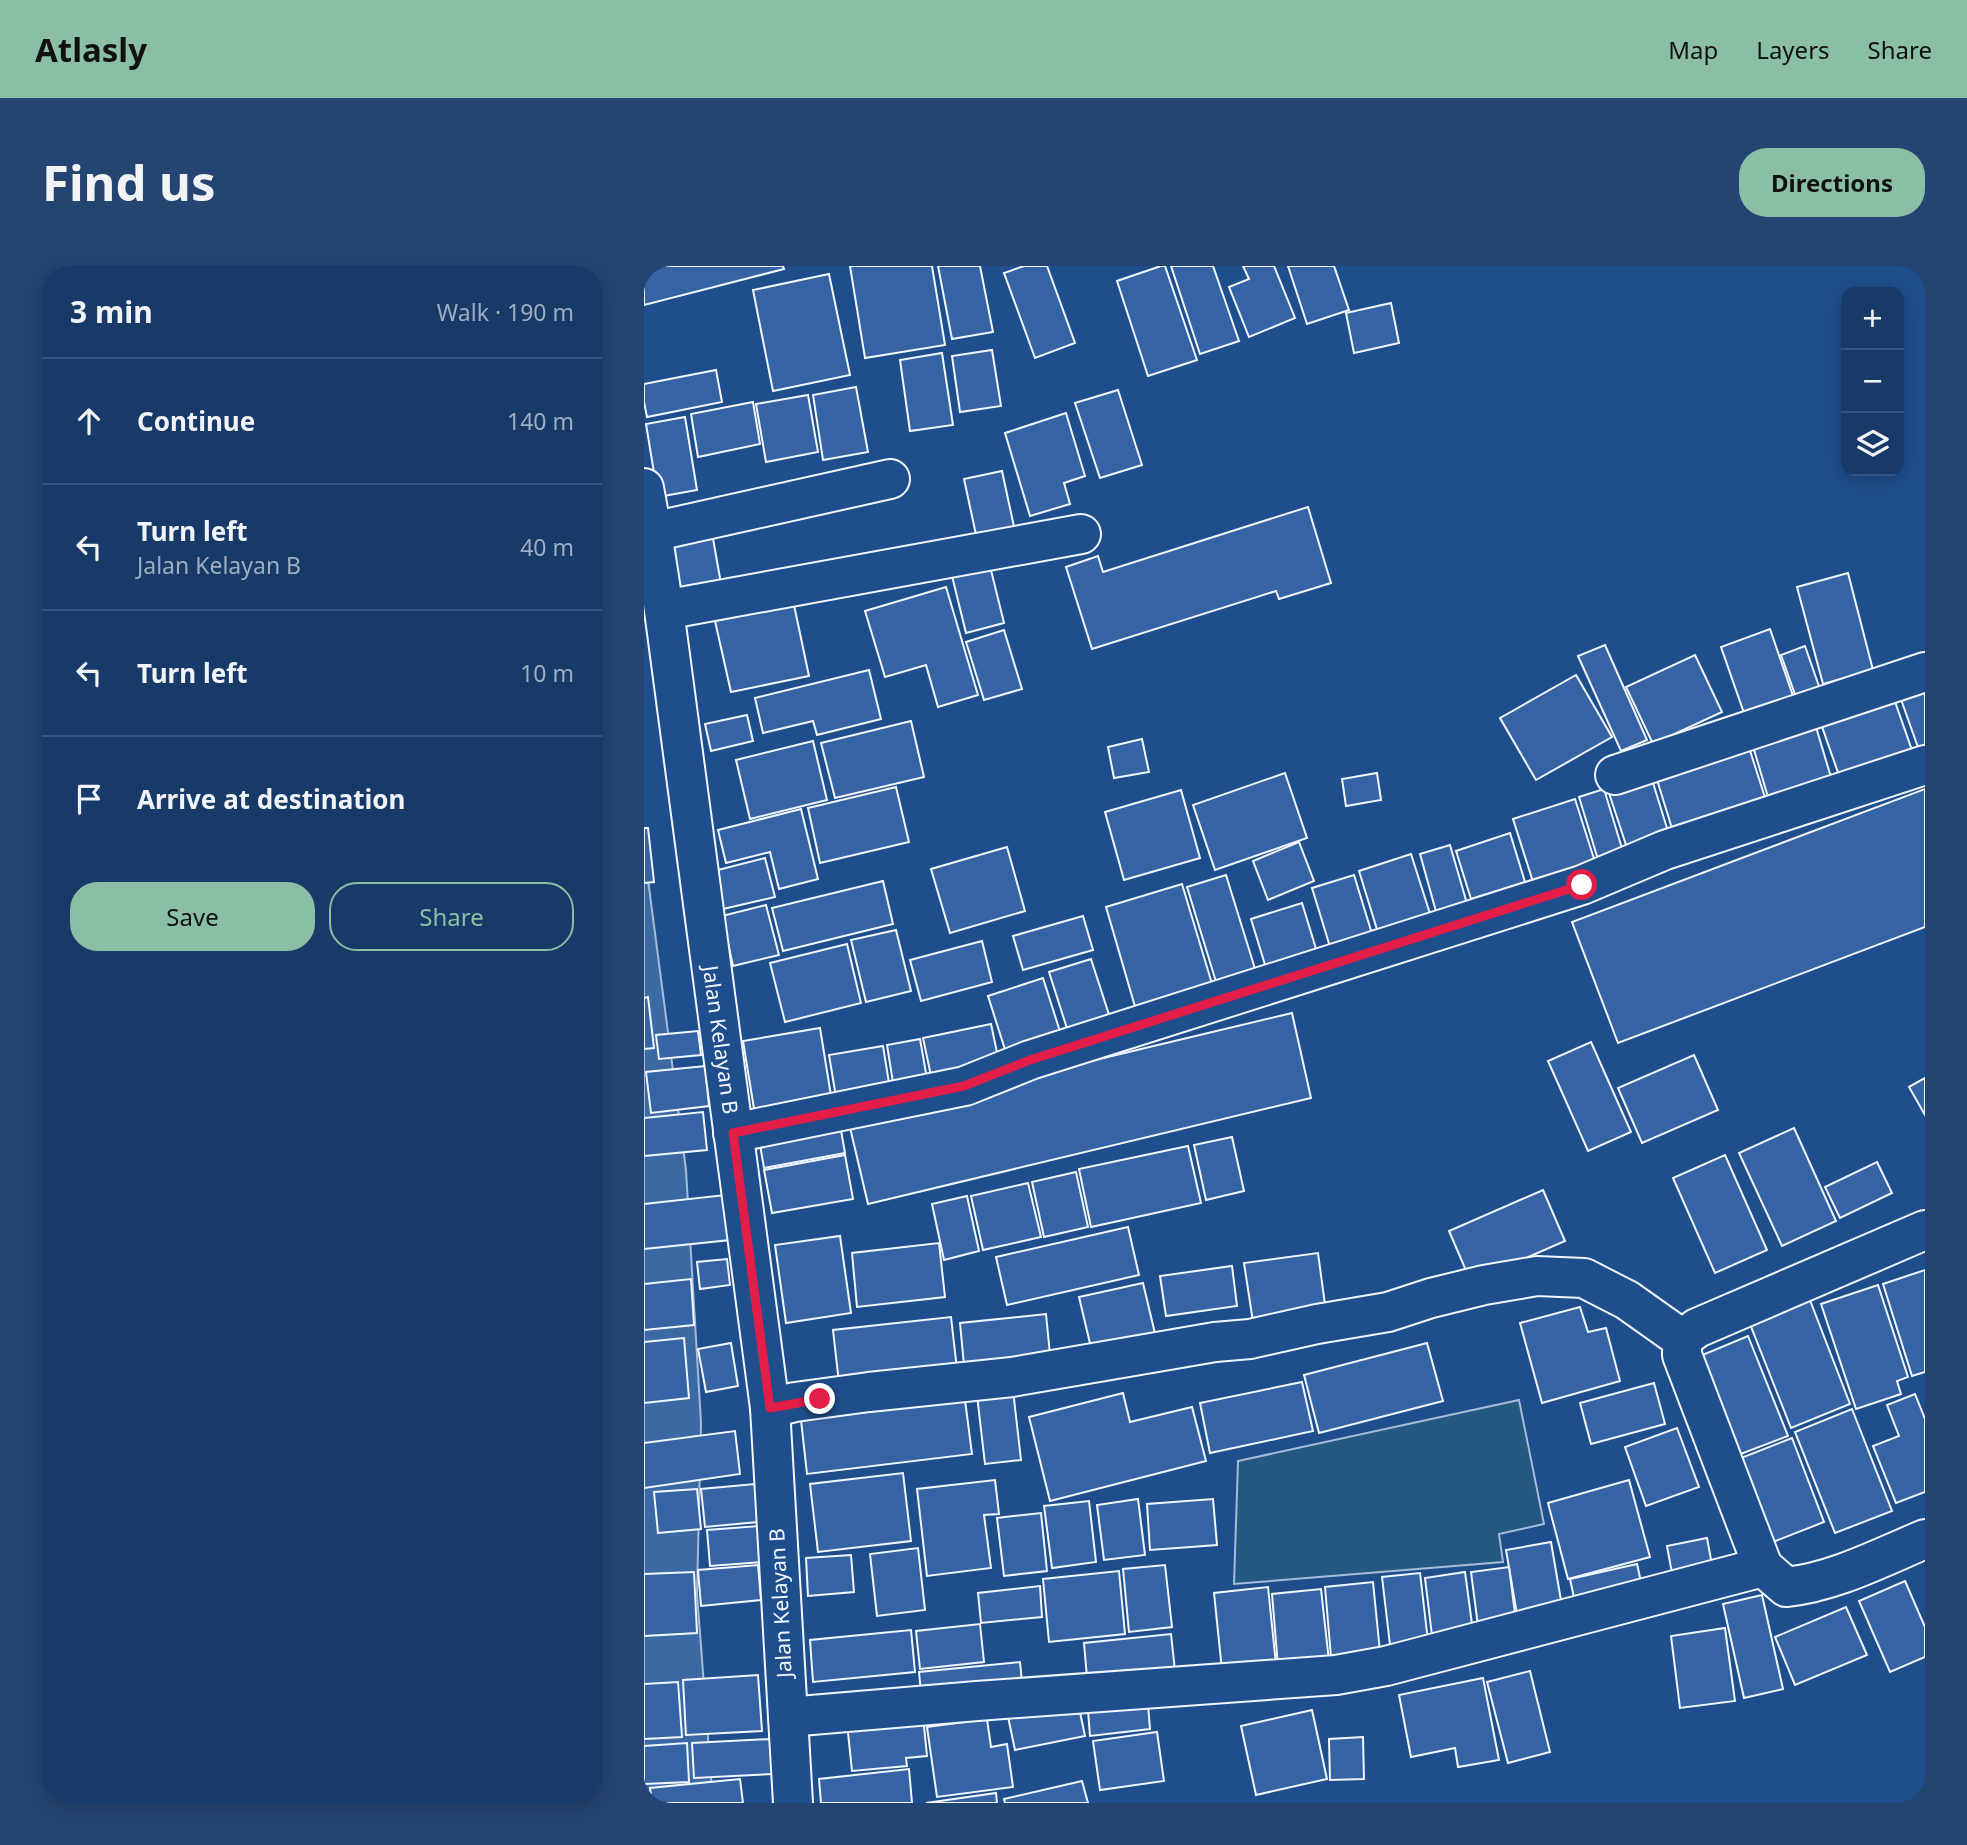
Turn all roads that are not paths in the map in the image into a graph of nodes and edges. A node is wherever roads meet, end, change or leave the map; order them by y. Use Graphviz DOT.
graph roads {
  1 [pos="890,479"];
  2 [pos="644,488"];
  3 [pos="652,532"];
  4 [pos="1081,534"];
  5 [pos="664,610"];
  6 [pos="1925,672"];
  7 [pos="1925,765"];
  8 [pos="1615,775"];
  9 [pos="733,1133"];
  10 [pos="1925,1230"];
  11 [pos="1682,1339"];
  12 [pos="770,1408"];
  13 [pos="1925,1539"];
  14 [pos="1763,1567"];
  15 [pos="788,1717"];
  16 [pos="793,1803"];
  1 -- 3 [label="street"];
  2 -- 3 [label="street, Jalan Kelayan B"];
  3 -- 5 [label="street, Jalan Kelayan B"];
  4 -- 5 [label="street"];
  5 -- 9 [label="street, Jalan Kelayan B"];
  6 -- 8 [label="street"];
  7 -- 9 [label="street"];
  9 -- 12 [label="street, Jalan Kelayan B"];
  10 -- 11 [label="street"];
  11 -- 12 [label="street"];
  11 -- 14 [label="street"];
  12 -- 15 [label="street, Jalan Kelayan B"];
  13 -- 14 [label="street"];
  14 -- 15 [label="street"];
  15 -- 16 [label="street, Jalan Kelayan B"];
}
